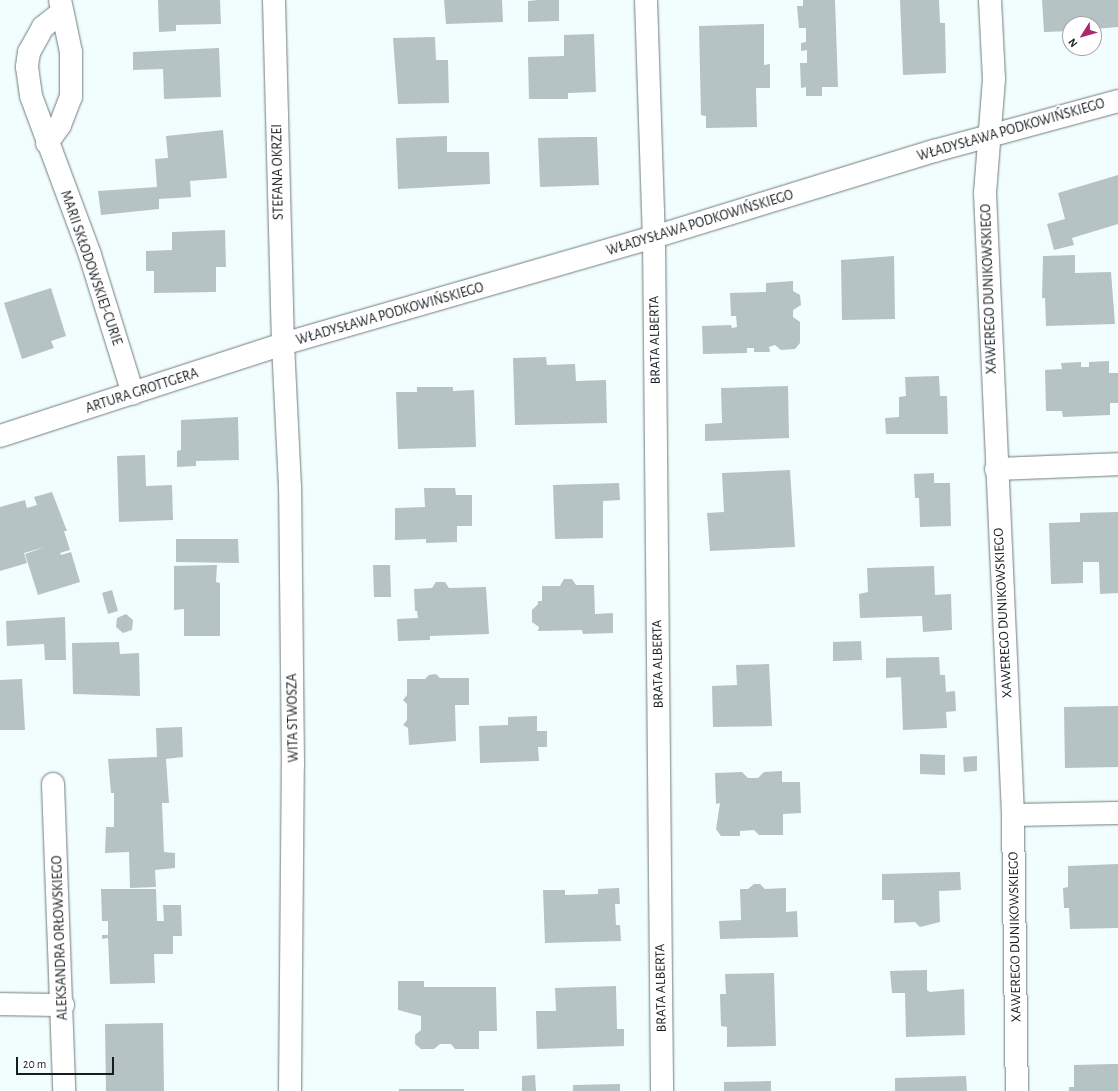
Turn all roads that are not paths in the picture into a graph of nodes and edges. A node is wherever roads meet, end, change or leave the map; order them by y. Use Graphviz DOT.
graph roads {
  1 [pos="274,0"];
  2 [pos="646,0"];
  3 [pos="990,0"];
  4 [pos="60,6"];
  5 [pos="1118,101"];
  6 [pos="990,136"];
  7 [pos="46,144"];
  8 [pos="654,237"];
  9 [pos="283,344"];
  10 [pos="133,394"];
  11 [pos="0,436"];
  12 [pos="1118,464"];
  13 [pos="996,469"];
  14 [pos="53,784"];
  15 [pos="1118,813"];
  16 [pos="1013,815"];
  17 [pos="0,1004"];
  18 [pos="63,1005"];
  19 [pos="64,1091"];
  20 [pos="290,1091"];
  21 [pos="662,1091"];
  22 [pos="1017,1091"];
  1 -- 9 [label="street, STEFANA OKRZEI"];
  2 -- 8 [label="street, BRATA ALBERTA"];
  3 -- 6 [label="street, XAWEREGO DUNIKOWSKIEGO"];
  4 -- 7 [label="street, MARII SKŁODOWSKIEJ-CURIE"];
  4 -- 7 [label="street, MARII SKŁODOWSKIEJ-CURIE"];
  5 -- 6 [label="street, WŁADYSŁAWA PODKOWIŃSKIEGO"];
  6 -- 8 [label="street, WŁADYSŁAWA PODKOWIŃSKIEGO"];
  6 -- 13 [label="street, XAWEREGO DUNIKOWSKIEGO"];
  7 -- 10 [label="street, MARII SKŁODOWSKIEJ-CURIE"];
  8 -- 9 [label="street, WŁADYSŁAWA PODKOWIŃSKIEGO"];
  8 -- 21 [label="street, BRATA ALBERTA"];
  9 -- 10 [label="street, ARTURA GROTTGERA"];
  9 -- 20 [label="street, WITA STWOSZA"];
  10 -- 11 [label="street, ARTURA GROTTGERA"];
  12 -- 13 [label="street"];
  13 -- 16 [label="street, XAWEREGO DUNIKOWSKIEGO"];
  14 -- 18 [label="street, ALEKSANDRA ORŁOWSKIEGO"];
  15 -- 16 [label="street"];
  16 -- 22 [label="street, XAWEREGO DUNIKOWSKIEGO"];
  17 -- 18 [label="street"];
  18 -- 19 [label="street, ALEKSANDRA ORŁOWSKIEGO"];
}
